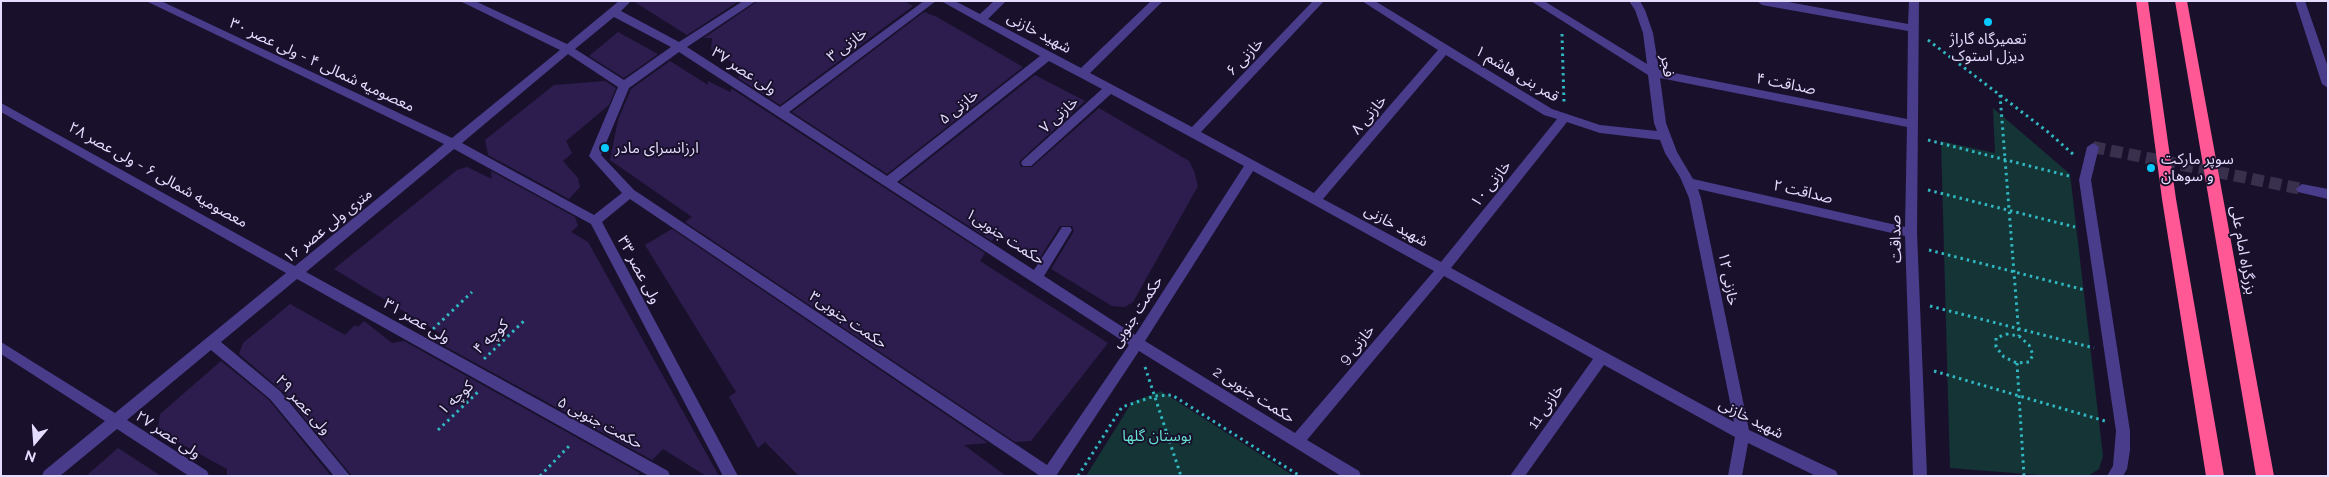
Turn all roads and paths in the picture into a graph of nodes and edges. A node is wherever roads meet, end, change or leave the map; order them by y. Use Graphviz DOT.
graph roads {
  1 [pos="151,1"];
  2 [pos="465,1"];
  3 [pos="626,1"];
  4 [pos="751,1"];
  5 [pos="931,1"];
  6 [pos="946,1"];
  7 [pos="1001,1"];
  8 [pos="1158,1"];
  9 [pos="1319,1"];
  10 [pos="1367,1"];
  11 [pos="1536,1"];
  12 [pos="1549,1"];
  13 [pos="1634,1"];
  14 [pos="1762,1"];
  15 [pos="1914,1"];
  16 [pos="2142,1"];
  17 [pos="2181,1"];
  18 [pos="2300,1"];
  19 [pos="614,12"];
  20 [pos="1562,16"];
  21 [pos="980,20"];
  22 [pos="1913,28"];
  23 [pos="679,47"];
  24 [pos="568,49"];
  25 [pos="1445,49"];
  26 [pos="1046,56"];
  27 [pos="1653,73"];
  28 [pos="1082,74"];
  29 [pos="2328,84"];
  30 [pos="624,86"];
  31 [pos="1110,89"];
  32 [pos="2000,95"];
  33 [pos="1,107"];
  34 [pos="781,112"];
  35 [pos="1564,118"];
  36 [pos="1913,130"];
  37 [pos="1193,133"];
  38 [pos="1665,136"];
  39 [pos="454,144"];
  40 [pos="2093,147"];
  41 [pos="856,160"];
  42 [pos="2005,160"];
  43 [pos="1027,163"];
  44 [pos="1251,165"];
  45 [pos="2085,180"];
  46 [pos="889,181"];
  47 [pos="1688,183"];
  48 [pos="1912,186"];
  49 [pos="2302,189"];
  50 [pos="630,193"];
  51 [pos="2328,194"];
  52 [pos="1315,200"];
  53 [pos="2009,211"];
  54 [pos="595,221"];
  55 [pos="1066,230"];
  56 [pos="2092,231"];
  57 [pos="1911,233"];
  58 [pos="1912,246"];
  59 [pos="1442,270"];
  60 [pos="298,272"];
  61 [pos="2014,272"];
  62 [pos="1037,277"];
  63 [pos="472,292"];
  64 [pos="2102,295"];
  65 [pos="1914,302"];
  66 [pos="525,320"];
  67 [pos="2018,329"];
  68 [pos="2019,336"];
  69 [pos="420,341"];
  70 [pos="211,342"];
  71 [pos="1137,343"];
  72 [pos="1,348"];
  73 [pos="2111,353"];
  74 [pos="1601,358"];
  75 [pos="2017,363"];
  76 [pos="1917,366"];
  77 [pos="472,371"];
  78 [pos="490,381"];
  79 [pos="1155,396"];
  80 [pos="2019,396"];
  81 [pos="520,398"];
  82 [pos="116,421"];
  83 [pos="2123,426"];
  84 [pos="438,430"];
  85 [pos="582,432"];
  86 [pos="1743,434"];
  87 [pos="1297,441"];
  88 [pos="1049,475"];
  89 [pos="2265,475"];
  90 [pos="49,476"];
  91 [pos="202,476"];
  92 [pos="343,476"];
  93 [pos="540,476"];
  94 [pos="664,476"];
  95 [pos="730,476"];
  96 [pos="1078,476"];
  97 [pos="1181,476"];
  98 [pos="1300,476"];
  99 [pos="1354,476"];
  100 [pos="1517,476"];
  101 [pos="1735,476"];
  102 [pos="1831,476"];
  103 [pos="1920,476"];
  104 [pos="2024,476"];
  105 [pos="2114,476"];
  106 [pos="2215,476"];
  1 -- 39 [label="street, معصومیه شمالی ۴ - ولی عصر ۳۰"];
  2 -- 24 [label="street"];
  3 -- 19 [label="street, ۱۶ متری ولی عصر"];
  4 -- 23 [label="street"];
  5 -- 34 [label="street, خازنی ۳"];
  6 -- 21 [label="street, شهید خازنی"];
  7 -- 21 [label="street"];
  8 -- 28 [label="street"];
  9 -- 37 [label="street, خازنی ۶"];
  10 -- 25 [label="street, قمر بنی هاشم ۱"];
  11 -- 20 [label="street"];
  12 -- 20 [label="street"];
  13 -- 27 [label="street, فجر"];
  14 -- 22 [label="street"];
  15 -- 22 [label="street, صداقت"];
  16 -- 106 [label="highway"];
  17 -- 89 [label="highway, بزرگراه امام علی"];
  18 -- 29 [label="street"];
  19 -- 23 [label="street, ولی عصر ۳۷"];
  19 -- 24 [label="street, ۱۶ متری ولی عصر"];
  20 -- 27 [label="street"];
  20 -- 35 [label="path"];
  21 -- 26 [label="street, شهید خازنی"];
  22 -- 32 [label="path"];
  22 -- 36 [label="street, صداقت"];
  23 -- 30 [label="street"];
  23 -- 34 [label="street, ولی عصر ۳۷"];
  24 -- 30 [label="street"];
  24 -- 39 [label="street, ۱۶ متری ولی عصر"];
  25 -- 35 [label="street, قمر بنی هاشم ۱"];
  25 -- 52 [label="street, خازنی ۸"];
  26 -- 28 [label="street, شهید خازنی"];
  26 -- 46 [label="street, خازنی ۵"];
  27 -- 36 [label="street, صداقت ۴"];
  27 -- 38 [label="street, فجر"];
  28 -- 31 [label="street, شهید خازنی"];
  30 -- 50 [label="street, حکمت جنوبی۳"];
  31 -- 37 [label="street, شهید خازنی"];
  31 -- 43 [label="street, خازنی ۷"];
  32 -- 42 [label="path"];
  32 -- 45 [label="path"];
  33 -- 60 [label="street, معصومیه شمالی ۶ - ولی عصر ۲۸"];
  34 -- 41 [label="street, ولی عصر ۳۷"];
  35 -- 38 [label="street, قمر بنی هاشم ۱"];
  35 -- 59 [label="street, خازنی ۱۰"];
  36 -- 42 [label="path"];
  36 -- 48 [label="street, صداقت"];
  37 -- 44 [label="street, شهید خازنی"];
  38 -- 47 [label="street, خازنی ۱۲"];
  39 -- 54 [label="street"];
  39 -- 60 [label="street, ۱۶ متری ولی عصر"];
  40 -- 45 [label="street"];
  41 -- 46 [label="street, حکمت جنوبی۱"];
  42 -- 45 [label="path"];
  42 -- 53 [label="path"];
  44 -- 52 [label="street, شهید خازنی"];
  44 -- 71 [label="street, حکمت جنوبی"];
  45 -- 56 [label="street"];
  46 -- 62 [label="street, حکمت جنوبی۱"];
  47 -- 57 [label="street, صداقت ۲"];
  47 -- 86 [label="street, خازنی ۱۲"];
  48 -- 53 [label="path"];
  48 -- 57 [label="street, صداقت"];
  49 -- 51 [label="street"];
  50 -- 54 [label="street"];
  50 -- 88 [label="street, حکمت جنوبی۳"];
  52 -- 59 [label="street, شهید خازنی"];
  53 -- 56 [label="path"];
  53 -- 61 [label="path"];
  54 -- 95 [label="street, ولی عصر ۳۳"];
  55 -- 62 [label="street"];
  56 -- 64 [label="street"];
  57 -- 58 [label="street, صداقت"];
  58 -- 61 [label="path"];
  58 -- 65 [label="street, صداقت"];
  59 -- 74 [label="street, شهید خازنی"];
  59 -- 87 [label="street, خازنی 9"];
  60 -- 69 [label="street, ولی عصر ۳۱"];
  60 -- 70 [label="street, ۱۶ متری ولی عصر"];
  61 -- 64 [label="path"];
  61 -- 67 [label="path"];
  62 -- 71 [label="street, حکمت جنوبی۱"];
  63 -- 69 [label="path"];
  64 -- 73 [label="street"];
  65 -- 67 [label="path"];
  65 -- 76 [label="street, صداقت"];
  66 -- 77 [label="path, کوچه ۴"];
  67 -- 68 [label="path"];
  67 -- 73 [label="path"];
  68 -- 75 [label="path"];
  68 -- 75 [label="path"];
  69 -- 77 [label="street, ولی عصر ۳۱"];
  70 -- 82 [label="street, ۱۶ متری ولی عصر"];
  70 -- 92 [label="street, ولی عصر ۲۹"];
  71 -- 79 [label="path"];
  71 -- 87 [label="street, حکمت جنوبی 2"];
  71 -- 88 [label="street, حکمت جنوبی"];
  72 -- 82 [label="street, ولی عصر ۲۷"];
  73 -- 83 [label="street"];
  74 -- 86 [label="street, شهید خازنی"];
  74 -- 100 [label="street, خازنی 11"];
  75 -- 80 [label="path"];
  76 -- 80 [label="path"];
  76 -- 103 [label="street, صداقت"];
  77 -- 78 [label="street, ولی عصر ۳۱"];
  78 -- 81 [label="street, ولی عصر ۳۱"];
  78 -- 84 [label="path, کوچه ۱"];
  79 -- 96 [label="path"];
  79 -- 97 [label="path"];
  79 -- 98 [label="path"];
  80 -- 83 [label="path"];
  80 -- 104 [label="path"];
  81 -- 85 [label="street, حکمت جنوبی ۵"];
  82 -- 90 [label="street, ۱۶ متری ولی عصر"];
  82 -- 91 [label="street, ولی عصر ۲۷"];
  83 -- 105 [label="street"];
  85 -- 93 [label="path"];
  85 -- 94 [label="street, حکمت جنوبی ۵"];
  86 -- 101 [label="street"];
  86 -- 102 [label="street, شهید خازنی"];
  87 -- 99 [label="street, حکمت جنوبی 2"];
}
